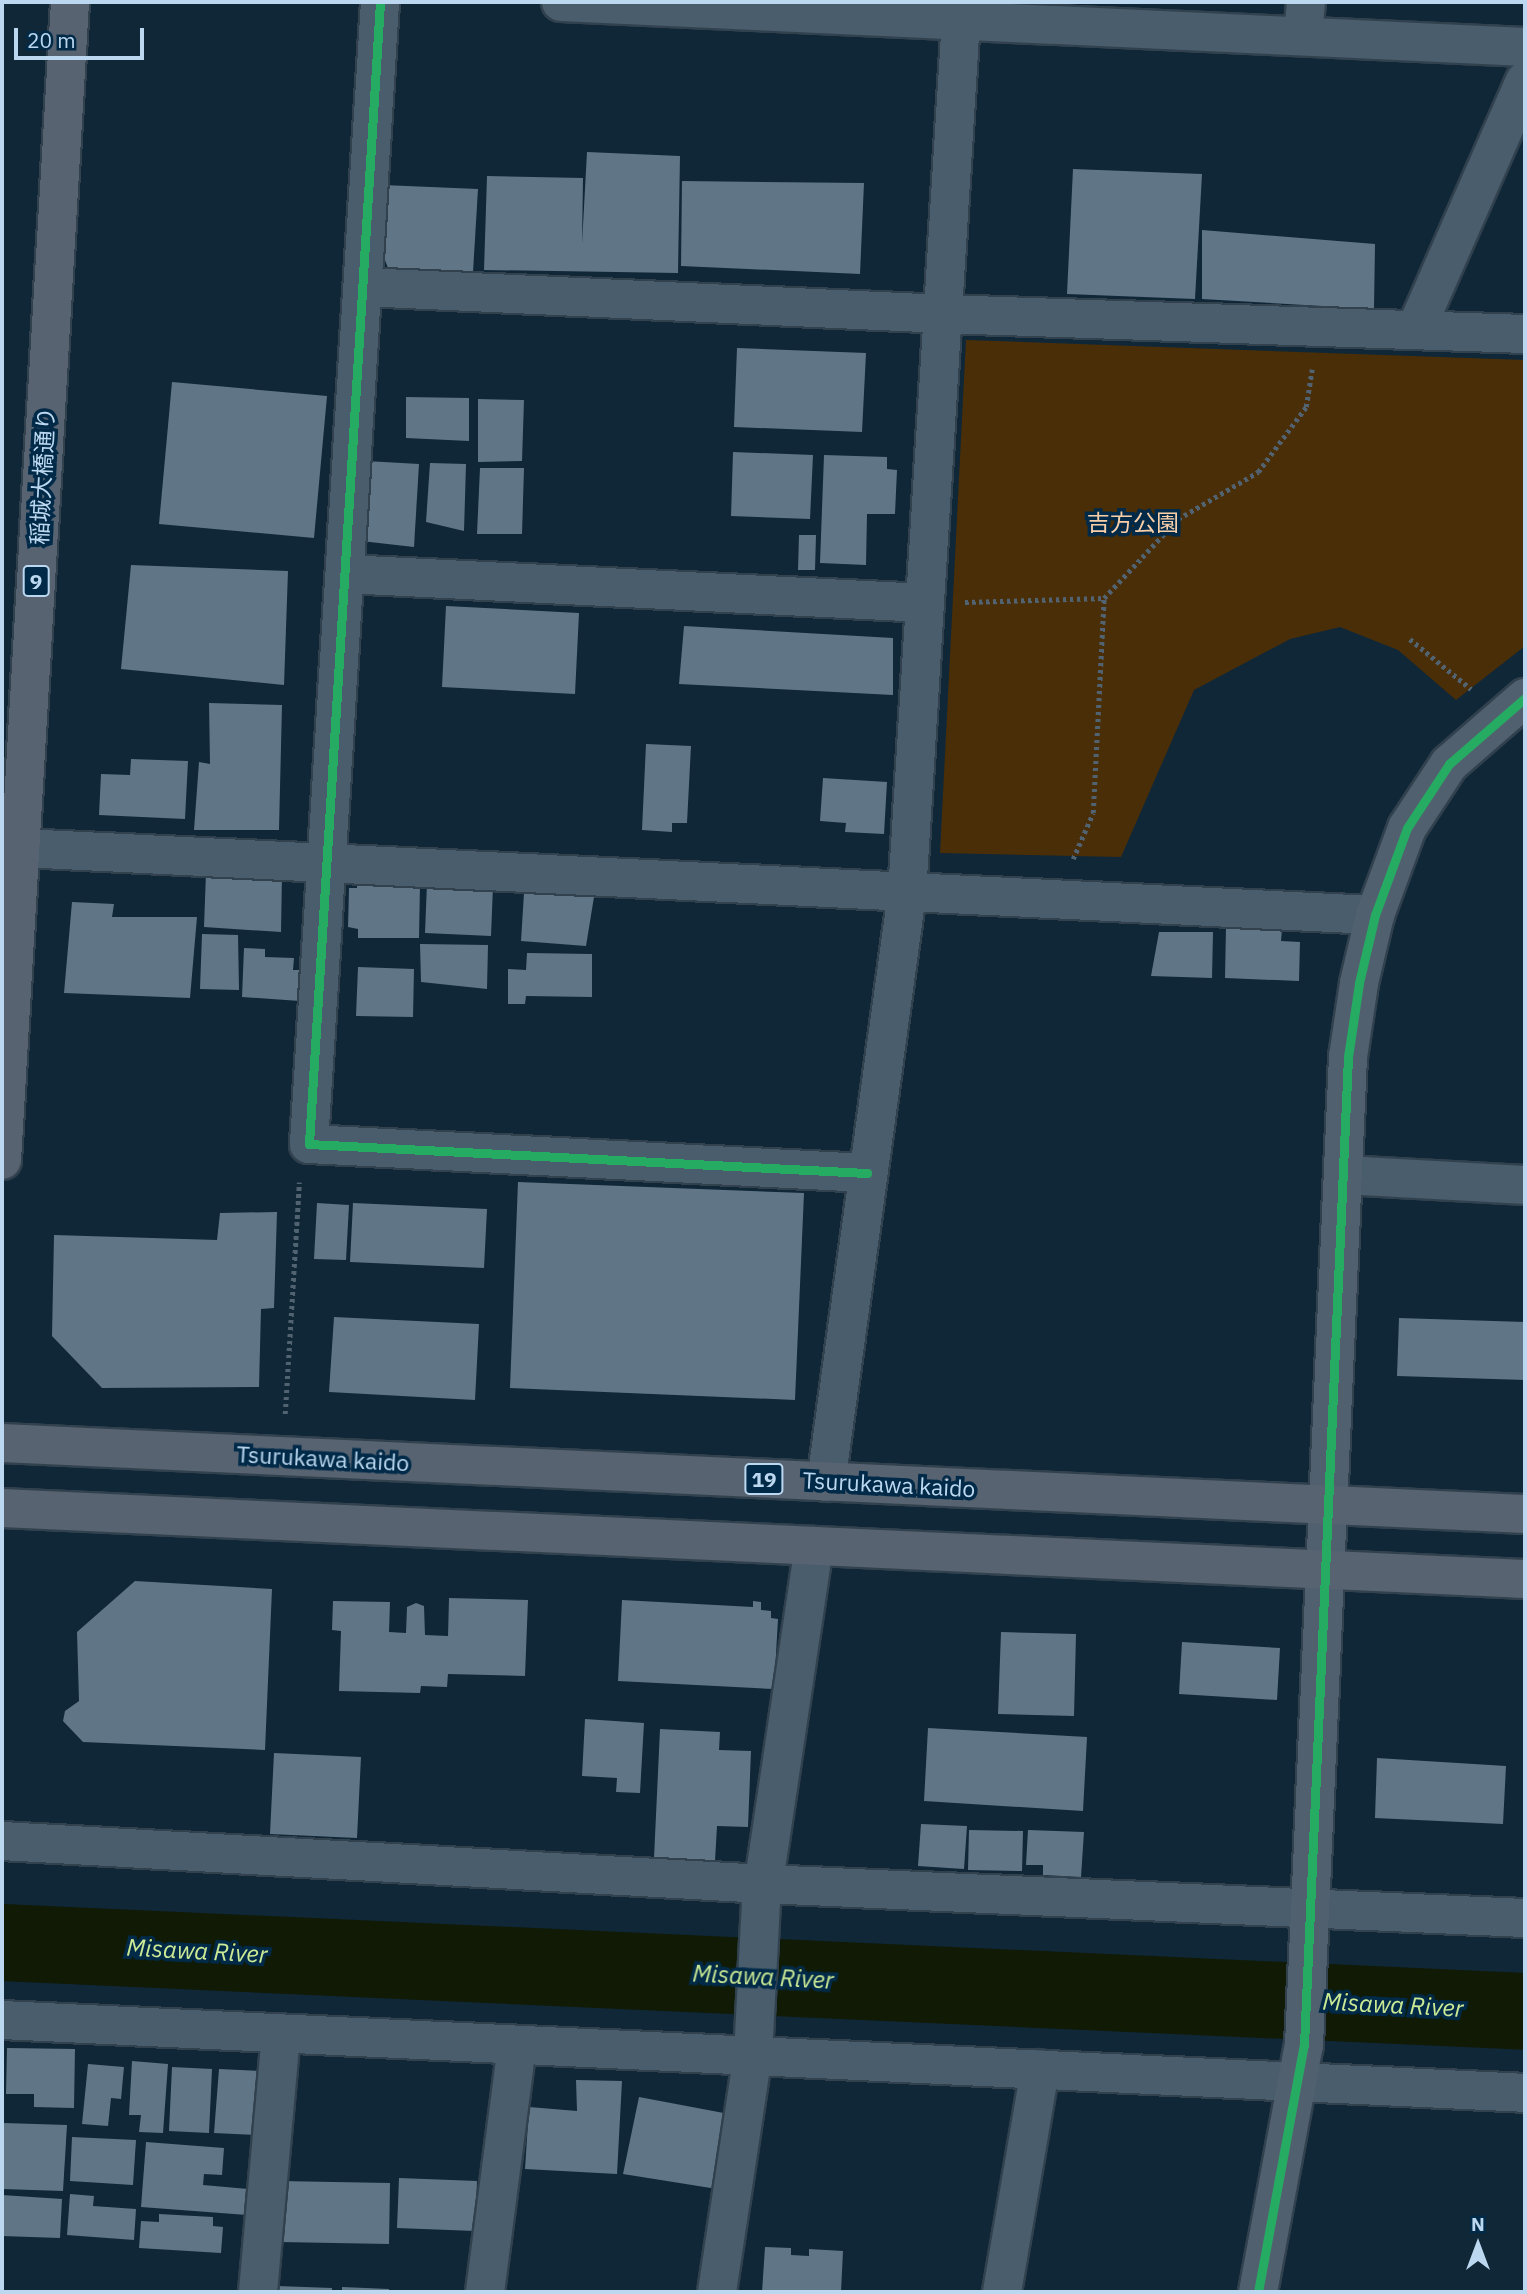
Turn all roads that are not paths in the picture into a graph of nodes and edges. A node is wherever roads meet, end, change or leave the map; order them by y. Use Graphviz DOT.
graph roads {
  1 [pos="70,2"];
  2 [pos="380,2"];
  3 [pos="561,2"];
  4 [pos="962,11"];
  5 [pos="1304,19"];
  6 [pos="1525,47"];
  7 [pos="1525,80"];
  8 [pos="363,287"];
  9 [pos="944,314"];
  10 [pos="1416,329"];
  11 [pos="1525,334"];
  12 [pos="345,574"];
  13 [pos="925,603"];
  14 [pos="1525,698"];
  15 [pos="11,848"];
  16 [pos="326,865"];
  17 [pos="907,894"];
  18 [pos="1375,915"];
  19 [pos="2,1160"];
  20 [pos="867,1172"];
  21 [pos="1345,1175"];
  22 [pos="1525,1185"];
  23 [pos="2,1443"];
  24 [pos="826,1482"];
  25 [pos="1329,1505"];
  26 [pos="2,1508"];
  27 [pos="1525,1514"];
  28 [pos="814,1546"];
  29 [pos="1325,1570"];
  30 [pos="1525,1579"];
  31 [pos="2,1841"];
  32 [pos="762,1897"];
  33 [pos="1525,1918"];
  34 [pos="1308,1920"];
  35 [pos="2,2020"];
  36 [pos="281,2035"];
  37 [pos="755,2038"];
  38 [pos="517,2046"];
  39 [pos="1040,2069"];
  40 [pos="1300,2084"];
  41 [pos="1525,2094"];
  42 [pos="258,2292"];
  43 [pos="485,2292"];
  44 [pos="716,2292"];
  45 [pos="1002,2292"];
  46 [pos="1258,2292"];
  1 -- 15 [label="main road, 稲城大橋通り / 9"];
  2 -- 8 [label="street"];
  3 -- 4 [label="street"];
  4 -- 5 [label="street"];
  4 -- 9 [label="street"];
  5 -- 6 [label="street"];
  7 -- 10 [label="street"];
  8 -- 9 [label="street"];
  8 -- 12 [label="street"];
  9 -- 10 [label="street"];
  9 -- 13 [label="street"];
  10 -- 11 [label="street"];
  12 -- 13 [label="street"];
  12 -- 16 [label="street"];
  13 -- 17 [label="street"];
  14 -- 18 [label="street"];
  15 -- 16 [label="street"];
  15 -- 19 [label="main road, 稲城大橋通り / 9"];
  16 -- 17 [label="street"];
  16 -- 20 [label="street"];
  17 -- 18 [label="street"];
  17 -- 20 [label="street"];
  18 -- 21 [label="street"];
  20 -- 24 [label="street"];
  21 -- 22 [label="street"];
  21 -- 25 [label="street"];
  23 -- 24 [label="main road, Tsurukawa kaido / 19"];
  24 -- 25 [label="main road, Tsurukawa kaido / 19"];
  25 -- 27 [label="main road, Tsurukawa kaido / 19"];
  25 -- 29 [label="street"];
  26 -- 28 [label="main road"];
  28 -- 29 [label="main road"];
  28 -- 32 [label="street"];
  29 -- 30 [label="main road"];
  29 -- 34 [label="street"];
  31 -- 32 [label="street"];
  32 -- 34 [label="street"];
  32 -- 37 [label="street"];
  33 -- 34 [label="street"];
  34 -- 40 [label="street"];
  35 -- 36 [label="street"];
  36 -- 38 [label="street"];
  36 -- 42 [label="street"];
  37 -- 38 [label="street"];
  37 -- 39 [label="street"];
  37 -- 44 [label="street"];
  38 -- 43 [label="street"];
  39 -- 40 [label="street"];
  39 -- 45 [label="street"];
  40 -- 41 [label="street"];
  40 -- 46 [label="street"];
}
